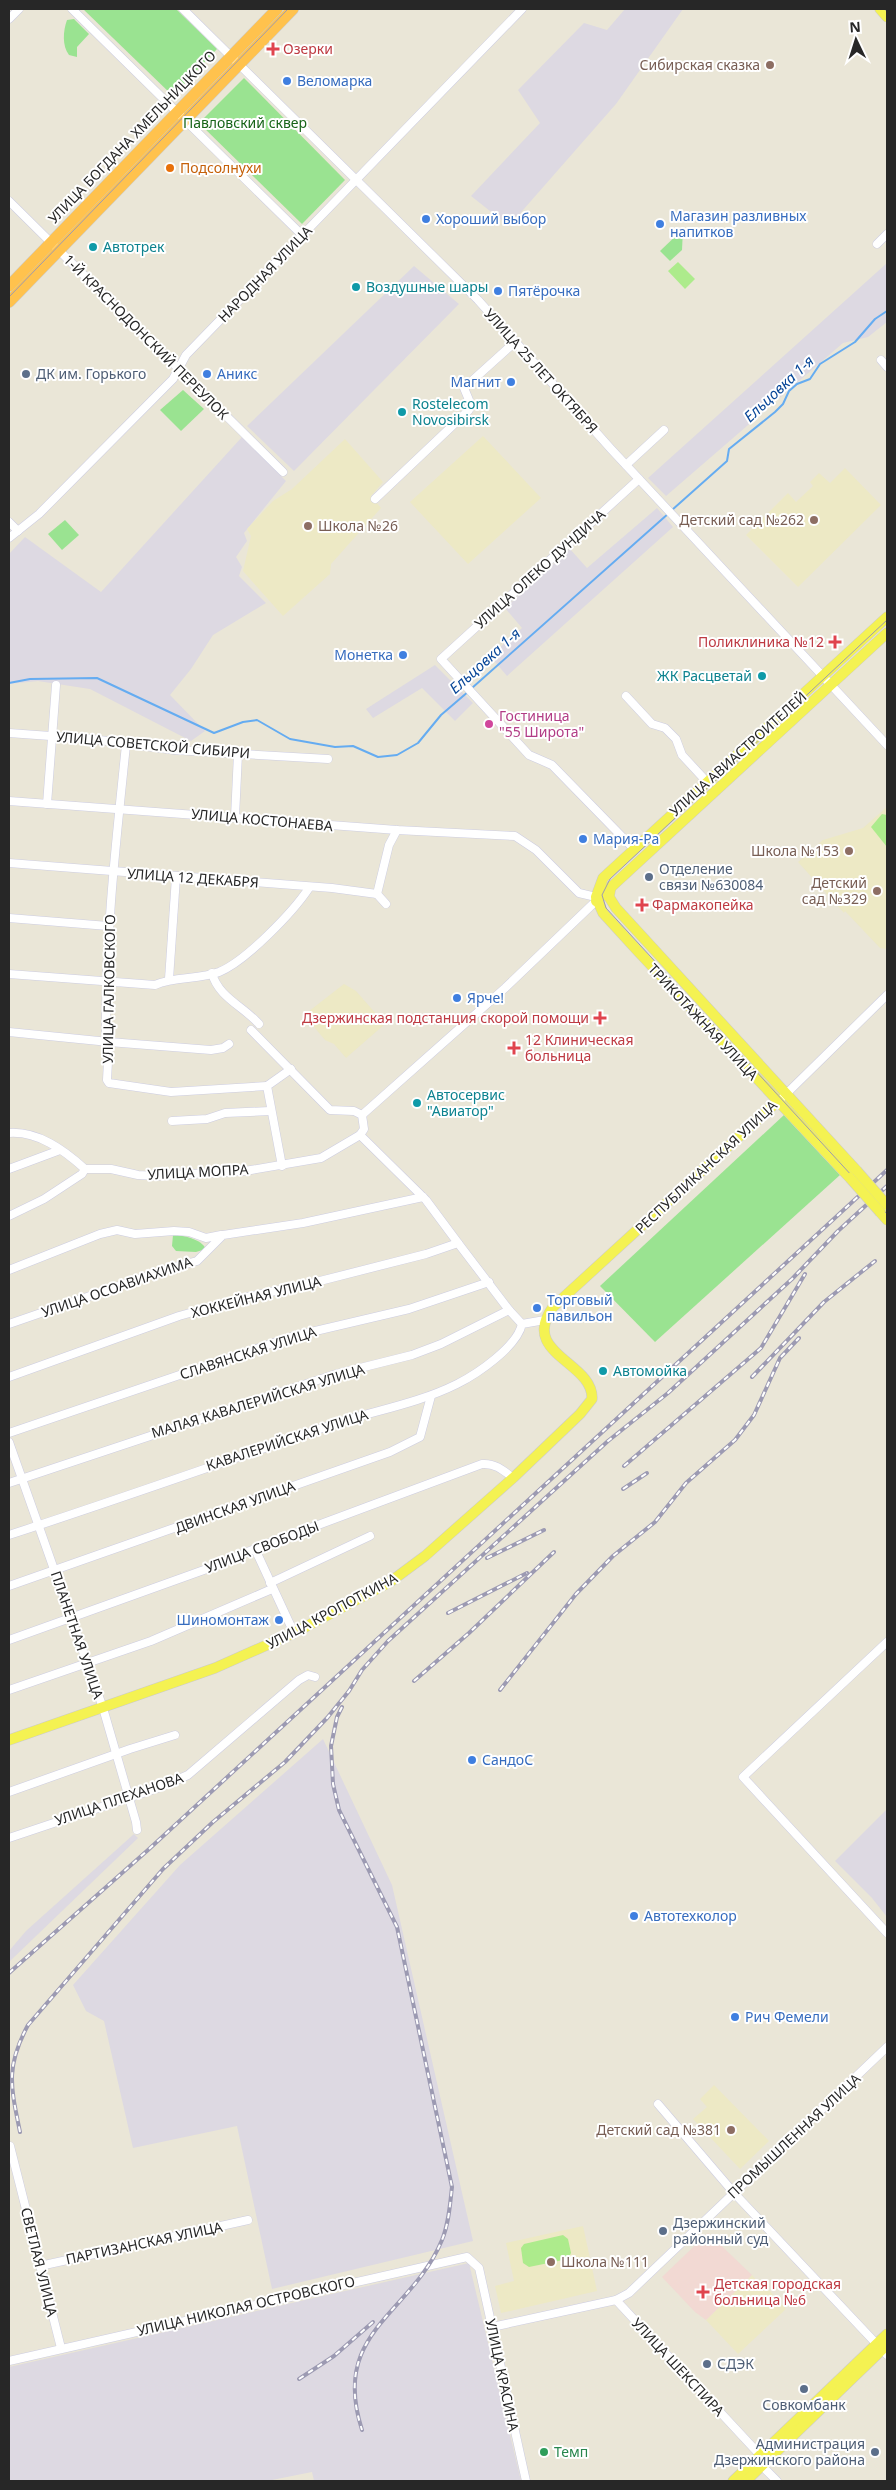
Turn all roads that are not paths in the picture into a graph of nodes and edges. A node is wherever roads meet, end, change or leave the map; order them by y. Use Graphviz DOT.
graph roads {
  1 [pos="19,9"];
  2 [pos="72,9"];
  3 [pos="183,9"];
  4 [pos="277,9"];
  5 [pos="293,9"];
  6 [pos="522,9"];
  7 [pos="880,9"];
  8 [pos="887,17"];
  9 [pos="9,19"];
  10 [pos="235,60"];
  11 [pos="181,115"];
  12 [pos="357,180"];
  13 [pos="9,201"];
  14 [pos="887,234"];
  15 [pos="302,235"];
  16 [pos="877,244"];
  17 [pos="54,247"];
  18 [pos="9,286"];
  19 [pos="9,302"];
  20 [pos="514,342"];
  21 [pos="880,360"];
  22 [pos="887,367"];
  23 [pos="179,368"];
  24 [pos="664,430"];
  25 [pos="626,465"];
  26 [pos="283,472"];
  27 [pos="639,479"];
  28 [pos="375,499"];
  29 [pos="9,522"];
  30 [pos="18,531"];
  31 [pos="9,538"];
  32 [pos="887,617"];
  33 [pos="887,633"];
  34 [pos="823,676"];
  35 [pos="831,684"];
  36 [pos="56,685"];
  37 [pos="626,696"];
  38 [pos="9,733"];
  39 [pos="52,736"];
  40 [pos="126,745"];
  41 [pos="887,746"];
  42 [pos="238,754"];
  43 [pos="328,759"];
  44 [pos="707,782"];
  45 [pos="9,801"];
  46 [pos="47,804"];
  47 [pos="119,808"];
  48 [pos="235,817"];
  49 [pos="397,830"];
  50 [pos="634,849"];
  51 [pos="9,863"];
  52 [pos="610,871"];
  53 [pos="114,872"];
  54 [pos="176,877"];
  55 [pos="614,884"];
  56 [pos="309,888"];
  57 [pos="377,894"];
  58 [pos="596,899"];
  59 [pos="386,904"];
  60 [pos="9,918"];
  61 [pos="108,926"];
  62 [pos="9,974"];
  63 [pos="212,974"];
  64 [pos="169,979"];
  65 [pos="106,981"];
  66 [pos="887,995"];
  67 [pos="702,1003"];
  68 [pos="694,1012"];
  69 [pos="259,1024"];
  70 [pos="252,1030"];
  71 [pos="9,1032"];
  72 [pos="109,1042"];
  73 [pos="229,1044"];
  74 [pos="291,1069"];
  75 [pos="267,1086"];
  76 [pos="782,1098"];
  77 [pos="270,1111"];
  78 [pos="362,1115"];
  79 [pos="172,1121"];
  80 [pos="9,1133"];
  81 [pos="360,1135"];
  82 [pos="60,1150"];
  83 [pos="282,1166"];
  84 [pos="9,1169"];
  85 [pos="85,1169"];
  86 [pos="423,1197"];
  87 [pos="885,1212"];
  88 [pos="9,1216"];
  89 [pos="223,1234"];
  90 [pos="206,1238"];
  91 [pos="458,1242"];
  92 [pos="210,1248"];
  93 [pos="9,1270"];
  94 [pos="489,1282"];
  95 [pos="507,1312"];
  96 [pos="545,1320"];
  97 [pos="9,1324"];
  98 [pos="522,1324"];
  99 [pos="9,1377"];
  100 [pos="431,1396"];
  101 [pos="9,1434"];
  102 [pos="9,1442"];
  103 [pos="21,1478"];
  104 [pos="513,1478"];
  105 [pos="9,1483"];
  106 [pos="38,1526"];
  107 [pos="9,1535"];
  108 [pos="370,1536"];
  109 [pos="255,1549"];
  110 [pos="54,1570"];
  111 [pos="9,1586"];
  112 [pos="271,1586"];
  113 [pos="72,1618"];
  114 [pos="294,1633"];
  115 [pos="9,1640"];
  116 [pos="887,1642"];
  117 [pos="88,1664"];
  118 [pos="315,1677"];
  119 [pos="9,1690"];
  120 [pos="103,1708"];
  121 [pos="175,1736"];
  122 [pos="9,1740"];
  123 [pos="116,1754"];
  124 [pos="9,1792"];
  125 [pos="128,1798"];
  126 [pos="136,1830"];
  127 [pos="9,1838"];
  128 [pos="887,1933"];
  129 [pos="887,2047"];
  130 [pos="658,2104"];
  131 [pos="10,2146"];
  132 [pos="734,2193"];
  133 [pos="248,2220"];
  134 [pos="40,2266"];
  135 [pos="479,2268"];
  136 [pos="616,2300"];
  137 [pos="492,2327"];
  138 [pos="887,2334"];
  139 [pos="62,2348"];
  140 [pos="883,2348"];
  141 [pos="9,2361"];
  142 [pos="759,2460"];
  143 [pos="526,2481"];
  144 [pos="733,2481"];
  145 [pos="746,2481"];
  146 [pos="776,2481"];
  1 -- 9 [label="street"];
  2 -- 11 [label="street"];
  3 -- 10 [label="street, УЛИЦА 25 ЛЕТ ОКТЯБРЯ"];
  4 -- 10 [label="highway, УЛИЦА БОГДАНА ХМЕЛЬНИЦКОГО"];
  5 -- 10 [label="highway, УЛИЦА БОГДАНА ХМЕЛЬНИЦКОГО"];
  6 -- 12 [label="street, НАРОДНАЯ УЛИЦА"];
  7 -- 8 [label="main road"];
  10 -- 11 [label="highway, УЛИЦА БОГДАНА ХМЕЛЬНИЦКОГО"];
  10 -- 12 [label="street, УЛИЦА 25 ЛЕТ ОКТЯБРЯ"];
  11 -- 15 [label="street"];
  11 -- 17 [label="highway, УЛИЦА БОГДАНА ХМЕЛЬНИЦКОГО"];
  12 -- 15 [label="street, НАРОДНАЯ УЛИЦА"];
  12 -- 20 [label="street, УЛИЦА 25 ЛЕТ ОКТЯБРЯ"];
  13 -- 17 [label="street, 1-Й КРАСНОДОНСКИЙ ПЕРЕУЛОК"];
  14 -- 16 [label="street"];
  15 -- 23 [label="street, НАРОДНАЯ УЛИЦА"];
  17 -- 18 [label="highway, УЛИЦА БОГДАНА ХМЕЛЬНИЦКОГО"];
  17 -- 19 [label="highway, УЛИЦА БОГДАНА ХМЕЛЬНИЦКОГО"];
  17 -- 23 [label="street, 1-Й КРАСНОДОНСКИЙ ПЕРЕУЛОК"];
  20 -- 25 [label="street, УЛИЦА 25 ЛЕТ ОКТЯБРЯ"];
  20 -- 28 [label="street"];
  21 -- 22 [label="street"];
  23 -- 26 [label="street, 1-Й КРАСНОДОНСКИЙ ПЕРЕУЛОК"];
  23 -- 30 [label="street, НАРОДНАЯ УЛИЦА"];
  24 -- 25 [label="street"];
  25 -- 27 [label="street, УЛИЦА 25 ЛЕТ ОКТЯБРЯ"];
  27 -- 34 [label="street, УЛИЦА 25 ЛЕТ ОКТЯБРЯ"];
  27 -- 50 [label="street, УЛИЦА ОЛЕКО ДУНДИЧА"];
  29 -- 30 [label="street"];
  30 -- 31 [label="street, НАРОДНАЯ УЛИЦА"];
  32 -- 34 [label="main road, УЛИЦА АВИАСТРОИТЕЛЕЙ"];
  33 -- 35 [label="main road, УЛИЦА АВИАСТРОИТЕЛЕЙ"];
  34 -- 35 [label="street, УЛИЦА 25 ЛЕТ ОКТЯБРЯ"];
  34 -- 44 [label="main road, УЛИЦА АВИАСТРОИТЕЛЕЙ"];
  35 -- 41 [label="street, УЛИЦА 25 ЛЕТ ОКТЯБРЯ"];
  35 -- 55 [label="main road, УЛИЦА АВИАСТРОИТЕЛЕЙ"];
  36 -- 39 [label="street"];
  37 -- 44 [label="street"];
  38 -- 39 [label="street, УЛИЦА СОВЕТСКОЙ СИБИРИ"];
  39 -- 40 [label="street, УЛИЦА СОВЕТСКОЙ СИБИРИ"];
  39 -- 46 [label="street"];
  40 -- 42 [label="street, УЛИЦА СОВЕТСКОЙ СИБИРИ"];
  40 -- 47 [label="street, УЛИЦА ГАЛКОВСКОГО"];
  42 -- 43 [label="street, УЛИЦА СОВЕТСКОЙ СИБИРИ"];
  42 -- 48 [label="street"];
  44 -- 50 [label="main road, УЛИЦА АВИАСТРОИТЕЛЕЙ"];
  45 -- 46 [label="street, УЛИЦА КОСТОНАЕВА"];
  46 -- 47 [label="street, УЛИЦА КОСТОНАЕВА"];
  47 -- 48 [label="street, УЛИЦА КОСТОНАЕВА"];
  47 -- 53 [label="street, УЛИЦА ГАЛКОВСКОГО"];
  48 -- 49 [label="street, УЛИЦА КОСТОНАЕВА"];
  49 -- 57 [label="street"];
  49 -- 58 [label="street, УЛИЦА КОСТОНАЕВА"];
  50 -- 52 [label="main road, УЛИЦА АВИАСТРОИТЕЛЕЙ"];
  51 -- 53 [label="street, УЛИЦА 12 ДЕКАБРЯ"];
  52 -- 55 [label="main road"];
  52 -- 58 [label="main road, УЛИЦА АВИАСТРОИТЕЛЕЙ"];
  53 -- 54 [label="street, УЛИЦА 12 ДЕКАБРЯ"];
  53 -- 61 [label="street, УЛИЦА ГАЛКОВСКОГО"];
  54 -- 56 [label="street, УЛИЦА 12 ДЕКАБРЯ"];
  54 -- 64 [label="street"];
  55 -- 58 [label="main road, УЛИЦА АВИАСТРОИТЕЛЕЙ"];
  55 -- 67 [label="main road, ТРИКОТАЖНАЯ УЛИЦА"];
  56 -- 57 [label="street, УЛИЦА 12 ДЕКАБРЯ"];
  56 -- 63 [label="street"];
  57 -- 59 [label="street"];
  58 -- 68 [label="main road, ТРИКОТАЖНАЯ УЛИЦА"];
  58 -- 78 [label="street"];
  60 -- 61 [label="street"];
  61 -- 65 [label="street, УЛИЦА ГАЛКОВСКОГО"];
  62 -- 65 [label="street"];
  63 -- 64 [label="street"];
  63 -- 69 [label="street"];
  64 -- 65 [label="street"];
  65 -- 72 [label="street, УЛИЦА ГАЛКОВСКОГО"];
  66 -- 76 [label="street, РЕСПУБЛИКАНСКАЯ УЛИЦА"];
  67 -- 68 [label="main road"];
  67 -- 76 [label="main road, ТРИКОТАЖНАЯ УЛИЦА"];
  68 -- 76 [label="main road, ТРИКОТАЖНАЯ УЛИЦА"];
  70 -- 74 [label="street"];
  71 -- 72 [label="street"];
  72 -- 73 [label="street"];
  72 -- 75 [label="street, УЛИЦА ГАЛКОВСКОГО"];
  74 -- 75 [label="street"];
  74 -- 78 [label="street"];
  75 -- 77 [label="street"];
  76 -- 87 [label="main road, ТРИКОТАЖНАЯ УЛИЦА, bridge"];
  76 -- 96 [label="main road, РЕСПУБЛИКАНСКАЯ УЛИЦА"];
  77 -- 79 [label="street"];
  77 -- 83 [label="street"];
  78 -- 81 [label="street"];
  80 -- 82 [label="street"];
  81 -- 83 [label="street, УЛИЦА МОПРА"];
  81 -- 86 [label="street"];
  82 -- 84 [label="street"];
  82 -- 85 [label="street"];
  83 -- 85 [label="street, УЛИЦА МОПРА"];
  85 -- 88 [label="street"];
  86 -- 89 [label="street"];
  86 -- 91 [label="street"];
  89 -- 90 [label="street"];
  89 -- 92 [label="street, УЛИЦА ОСОАВИАХИМА"];
  90 -- 92 [label="street"];
  90 -- 93 [label="street"];
  91 -- 94 [label="street"];
  91 -- 99 [label="street, ХОККЕЙНАЯ УЛИЦА"];
  92 -- 97 [label="street, УЛИЦА ОСОАВИАХИМА"];
  94 -- 95 [label="street"];
  94 -- 101 [label="street, СЛАВЯНСКАЯ УЛИЦА"];
  95 -- 98 [label="street"];
  95 -- 103 [label="street, МАЛАЯ КАВАЛЕРИЙСКАЯ УЛИЦА"];
  96 -- 98 [label="street"];
  96 -- 104 [label="main road, УЛИЦА КРОПОТКИНА"];
  98 -- 100 [label="street, КАВАЛЕРИЙСКАЯ УЛИЦА"];
  100 -- 106 [label="street, КАВАЛЕРИЙСКАЯ УЛИЦА"];
  100 -- 110 [label="street, ДВИНСКАЯ УЛИЦА"];
  102 -- 103 [label="street, ПЛАНЕТНАЯ УЛИЦА"];
  103 -- 105 [label="street, МАЛАЯ КАВАЛЕРИЙСКАЯ УЛИЦА"];
  103 -- 106 [label="street, ПЛАНЕТНАЯ УЛИЦА"];
  104 -- 109 [label="street, УЛИЦА СВОБОДЫ"];
  104 -- 114 [label="main road, УЛИЦА КРОПОТКИНА"];
  106 -- 107 [label="street, КАВАЛЕРИЙСКАЯ УЛИЦА"];
  106 -- 110 [label="street, ПЛАНЕТНАЯ УЛИЦА"];
  108 -- 112 [label="street"];
  109 -- 112 [label="street"];
  109 -- 113 [label="street, УЛИЦА СВОБОДЫ"];
  110 -- 111 [label="street, ДВИНСКАЯ УЛИЦА"];
  110 -- 113 [label="street, ПЛАНЕТНАЯ УЛИЦА"];
  112 -- 114 [label="street"];
  112 -- 117 [label="street"];
  113 -- 115 [label="street, УЛИЦА СВОБОДЫ"];
  113 -- 117 [label="street, ПЛАНЕТНАЯ УЛИЦА"];
  114 -- 120 [label="main road, УЛИЦА КРОПОТКИНА"];
  116 -- 128 [label="street"];
  117 -- 119 [label="street"];
  117 -- 120 [label="street, ПЛАНЕТНАЯ УЛИЦА"];
  118 -- 125 [label="street, УЛИЦА ПЛЕХАНОВА"];
  120 -- 122 [label="main road, УЛИЦА КРОПОТКИНА"];
  120 -- 123 [label="street, ПЛАНЕТНАЯ УЛИЦА"];
  121 -- 123 [label="street"];
  123 -- 124 [label="street"];
  123 -- 125 [label="street, ПЛАНЕТНАЯ УЛИЦА"];
  125 -- 126 [label="street, ПЛАНЕТНАЯ УЛИЦА"];
  125 -- 127 [label="street, УЛИЦА ПЛЕХАНОВА"];
  129 -- 132 [label="street, ПРОМЫШЛЕННАЯ УЛИЦА"];
  130 -- 132 [label="street"];
  131 -- 134 [label="street, СВЕТЛАЯ УЛИЦА"];
  132 -- 136 [label="street, ПРОМЫШЛЕННАЯ УЛИЦА"];
  132 -- 140 [label="street"];
  133 -- 134 [label="street, ПАРТИЗАНСКАЯ УЛИЦА"];
  134 -- 139 [label="street, СВЕТЛАЯ УЛИЦА"];
  135 -- 137 [label="street, УЛИЦА КРАСИНА"];
  135 -- 139 [label="street, УЛИЦА НИКОЛАЯ ОСТРОВСКОГО"];
  136 -- 137 [label="street, ПРОМЫШЛЕННАЯ УЛИЦА"];
  136 -- 142 [label="street, УЛИЦА ШЕКСПИРА"];
  137 -- 143 [label="street, УЛИЦА КРАСИНА"];
  138 -- 140 [label="main road"];
  139 -- 141 [label="street, УЛИЦА НИКОЛАЯ ОСТРОВСКОГО"];
  140 -- 142 [label="main road"];
  142 -- 144 [label="main road"];
  142 -- 145 [label="main road"];
  142 -- 146 [label="street, УЛИЦА ШЕКСПИРА"];
}
